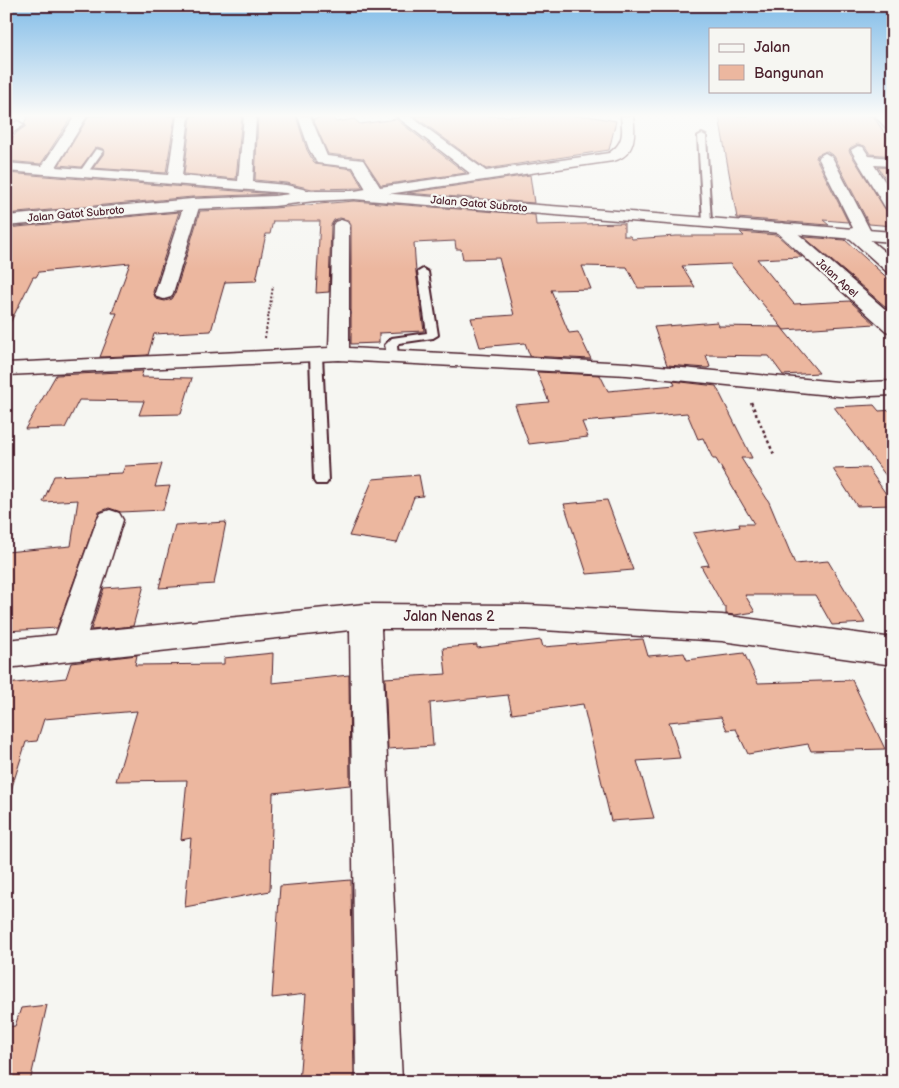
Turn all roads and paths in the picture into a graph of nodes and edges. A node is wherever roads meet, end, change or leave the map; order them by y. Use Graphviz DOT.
graph roads {
  1 [pos="6,167"];
  2 [pos="48,167"];
  3 [pos="88,167"];
  4 [pos="176,167"];
  5 [pos="246,167"];
  6 [pos="360,167"];
  7 [pos="471,167"];
  8 [pos="541,167"];
  9 [pos="704,167"];
  10 [pos="829,167"];
  11 [pos="868,167"];
  12 [pos="46,170"];
  13 [pos="83,173"];
  14 [pos="482,175"];
  15 [pos="174,180"];
  16 [pos="245,186"];
  17 [pos="375,191"];
  18 [pos="354,195"];
  19 [pos="314,196"];
  20 [pos="192,204"];
  21 [pos="893,207"];
  22 [pos="707,222"];
  23 [pos="9,223"];
  24 [pos="341,225"];
  25 [pos="782,228"];
  26 [pos="858,234"];
  27 [pos="893,237"];
  28 [pos="893,268"];
  29 [pos="423,272"];
  30 [pos="274,286"];
  31 [pos="164,293"];
  32 [pos="893,327"];
  33 [pos="339,354"];
  34 [pos="316,355"];
  35 [pos="392,356"];
  36 [pos="262,358"];
  37 [pos="6,369"];
  38 [pos="742,381"];
  39 [pos="893,388"];
  40 [pos="775,457"];
  41 [pos="321,482"];
  42 [pos="110,520"];
  43 [pos="365,616"];
  44 [pos="67,648"];
  45 [pos="893,652"];
  46 [pos="6,654"];
  47 [pos="379,1082"];
  1 -- 12 [label="street"];
  2 -- 12 [label="street"];
  3 -- 13 [label="lane"];
  4 -- 15 [label="street"];
  5 -- 16 [label="street"];
  6 -- 17 [label="street"];
  7 -- 14 [label="street"];
  8 -- 14 [label="street"];
  9 -- 22 [label="lane"];
  10 -- 26 [label="street"];
  11 -- 21 [label="street"];
  12 -- 13 [label="street"];
  13 -- 15 [label="street"];
  14 -- 17 [label="street"];
  15 -- 16 [label="street"];
  16 -- 19 [label="street"];
  17 -- 18 [label="street"];
  18 -- 19 [label="street, Jalan Gatot Subroto"];
  18 -- 22 [label="street, Jalan Gatot Subroto"];
  19 -- 20 [label="street, Jalan Gatot Subroto"];
  20 -- 23 [label="street, Jalan Gatot Subroto"];
  20 -- 31 [label="street"];
  22 -- 25 [label="street, Jalan Gatot Subroto"];
  24 -- 33 [label="street"];
  25 -- 26 [label="street, Jalan Gatot Subroto"];
  25 -- 32 [label="street, Jalan Apel"];
  26 -- 27 [label="street, Jalan Gatot Subroto"];
  26 -- 28 [label="street"];
  29 -- 35 [label="lane"];
  30 -- 36 [label="path"];
  33 -- 34 [label="street"];
  33 -- 35 [label="street"];
  34 -- 36 [label="street"];
  34 -- 41 [label="lane"];
  35 -- 38 [label="street"];
  36 -- 37 [label="street"];
  38 -- 39 [label="street"];
  38 -- 40 [label="path"];
  42 -- 44 [label="street"];
  43 -- 44 [label="street, Jalan Nenas 2"];
  43 -- 45 [label="street, Jalan Nenas 2"];
  43 -- 47 [label="street"];
  44 -- 46 [label="street, Jalan Nenas 2"];
}
